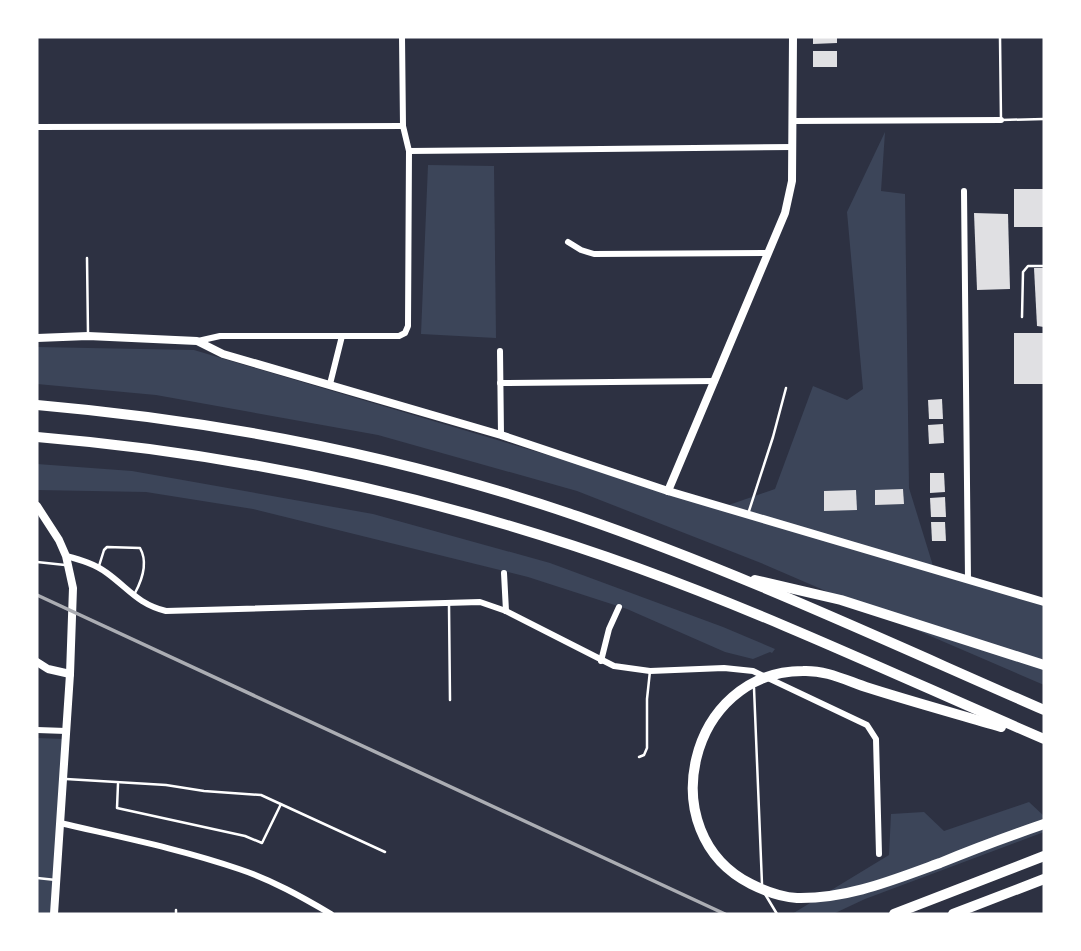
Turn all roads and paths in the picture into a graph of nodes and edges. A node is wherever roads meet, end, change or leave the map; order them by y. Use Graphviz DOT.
graph roads {
  1 [pos="402,37"];
  2 [pos="793,37"];
  3 [pos="1000,37"];
  4 [pos="1001,120"];
  5 [pos="1044,120"];
  6 [pos="793,121"];
  7 [pos="403,126"];
  8 [pos="37,127"];
  9 [pos="793,147"];
  10 [pos="409,151"];
  11 [pos="964,191"];
  12 [pos="568,242"];
  13 [pos="768,253"];
  14 [pos="87,258"];
  15 [pos="1044,266"];
  16 [pos="1022,317"];
  17 [pos="88,336"];
  18 [pos="342,336"];
  19 [pos="37,338"];
  20 [pos="197,341"];
  21 [pos="500,351"];
  22 [pos="715,381"];
  23 [pos="500,383"];
  24 [pos="330,384"];
  25 [pos="786,388"];
  26 [pos="37,405"];
  27 [pos="501,435"];
  28 [pos="37,438"];
  29 [pos="668,491"];
  30 [pos="37,506"];
  31 [pos="748,514"];
  32 [pos="66,556"];
  33 [pos="37,562"];
  34 [pos="69,566"];
  35 [pos="98,567"];
  36 [pos="504,573"];
  37 [pos="726,573"];
  38 [pos="968,579"];
  39 [pos="134,596"];
  40 [pos="449,602"];
  41 [pos="1044,602"];
  42 [pos="619,607"];
  43 [pos="506,611"];
  44 [pos="601,661"];
  45 [pos="37,662"];
  46 [pos="1044,663"];
  47 [pos="650,671"];
  48 [pos="70,674"];
  49 [pos="754,685"];
  50 [pos="450,700"];
  51 [pos="1044,710"];
  52 [pos="37,730"];
  53 [pos="66,731"];
  54 [pos="1044,739"];
  55 [pos="639,757"];
  56 [pos="63,779"];
  57 [pos="118,782"];
  58 [pos="281,804"];
  59 [pos="60,823"];
  60 [pos="1044,824"];
  61 [pos="385,852"];
  62 [pos="879,854"];
  63 [pos="1044,856"];
  64 [pos="37,878"];
  65 [pos="1044,879"];
  66 [pos="56,880"];
  67 [pos="54,914"];
  68 [pos="331,914"];
  69 [pos="777,914"];
  70 [pos="894,914"];
  71 [pos="953,914"];
  1 -- 7 [label="street"];
  2 -- 6 [label="street"];
  3 -- 4 [label="lane"];
  4 -- 5 [label="lane"];
  4 -- 6 [label="street"];
  6 -- 9 [label="street"];
  7 -- 8 [label="street"];
  7 -- 10 [label="street"];
  9 -- 10 [label="street"];
  9 -- 13 [label="street"];
  10 -- 18 [label="street"];
  11 -- 38 [label="street"];
  12 -- 13 [label="street"];
  13 -- 22 [label="street"];
  14 -- 17 [label="lane"];
  15 -- 16 [label="lane"];
  17 -- 19 [label="street"];
  17 -- 20 [label="street"];
  18 -- 20 [label="street"];
  18 -- 24 [label="street"];
  20 -- 24 [label="street"];
  21 -- 23 [label="street"];
  22 -- 23 [label="street"];
  22 -- 29 [label="street"];
  23 -- 27 [label="street"];
  24 -- 27 [label="street"];
  25 -- 31 [label="lane"];
  26 -- 37 [label="highway"];
  27 -- 29 [label="street"];
  28 -- 54 [label="highway"];
  29 -- 31 [label="street"];
  30 -- 32 [label="street"];
  31 -- 38 [label="street"];
  32 -- 34 [label="street"];
  32 -- 35 [label="street"];
  33 -- 34 [label="lane"];
  34 -- 48 [label="street"];
  35 -- 39 [label="street"];
  35 -- 39 [label="lane"];
  36 -- 43 [label="street"];
  37 -- 46 [label="highway"];
  37 -- 51 [label="highway"];
  38 -- 41 [label="street"];
  39 -- 40 [label="street"];
  40 -- 43 [label="street"];
  40 -- 50 [label="lane"];
  42 -- 44 [label="street"];
  43 -- 44 [label="street"];
  44 -- 47 [label="street"];
  45 -- 48 [label="street"];
  47 -- 55 [label="lane"];
  47 -- 62 [label="street"];
  48 -- 53 [label="street"];
  49 -- 69 [label="lane"];
  52 -- 53 [label="street"];
  53 -- 56 [label="street"];
  54 -- 60 [label="highway"];
  56 -- 57 [label="lane"];
  56 -- 59 [label="street"];
  57 -- 58 [label="lane"];
  57 -- 58 [label="lane"];
  58 -- 61 [label="lane"];
  59 -- 66 [label="street"];
  59 -- 68 [label="street"];
  63 -- 70 [label="highway"];
  64 -- 66 [label="lane"];
  65 -- 71 [label="highway"];
  66 -- 67 [label="street"];
}
